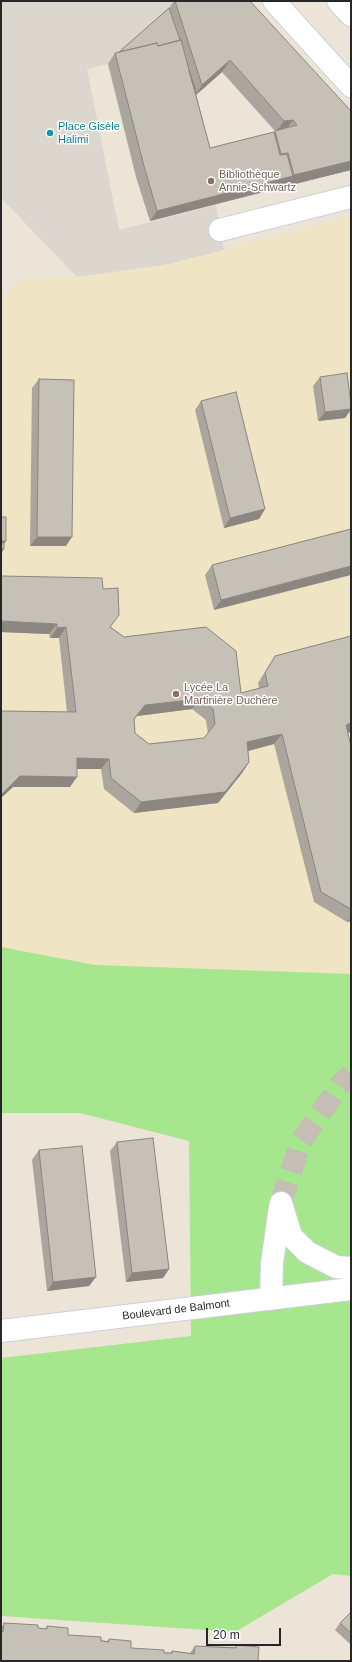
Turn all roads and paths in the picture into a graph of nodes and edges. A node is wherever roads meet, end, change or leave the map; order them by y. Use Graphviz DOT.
graph roads {
  1 [pos="274,1"];
  2 [pos="338,1"];
  3 [pos="351,15"];
  4 [pos="351,86"];
  5 [pos="351,197"];
  6 [pos="220,230"];
  7 [pos="351,1268"];
  8 [pos="351,1289"];
  9 [pos="271,1300"];
  10 [pos="1,1331"];
  1 -- 4 [label="street"];
  2 -- 3 [label="street"];
  5 -- 6 [label="street"];
  7 -- 9 [label="street"];
  8 -- 9 [label="street, Boulevard de Balmont"];
  9 -- 10 [label="street, Boulevard de Balmont"];
}
